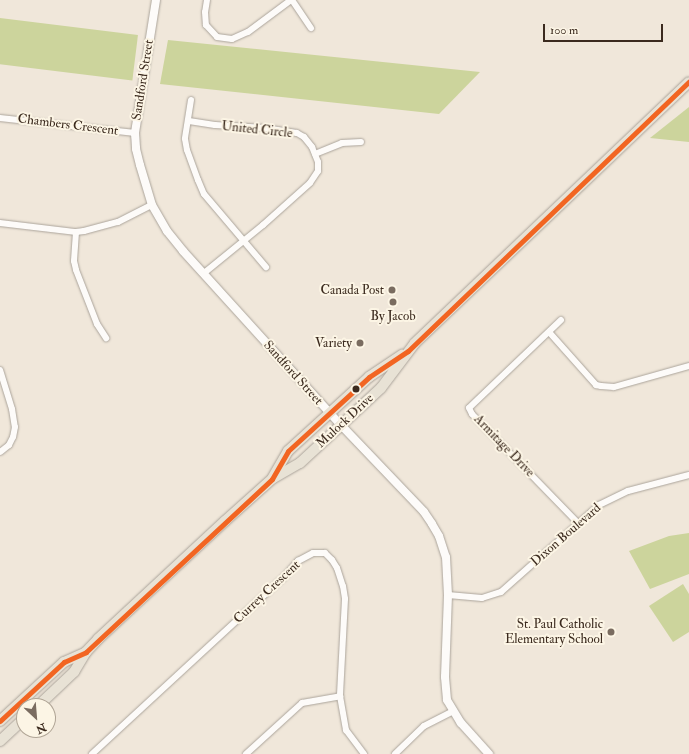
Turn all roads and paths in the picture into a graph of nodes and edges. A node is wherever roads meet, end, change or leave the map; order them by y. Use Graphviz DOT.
graph roads {
  1 [pos="156,0"];
  2 [pos="207,0"];
  3 [pos="291,0"];
  4 [pos="311,28"];
  5 [pos="689,82"];
  6 [pos="191,100"];
  7 [pos="0,118"];
  8 [pos="189,121"];
  9 [pos="135,133"];
  10 [pos="361,142"];
  11 [pos="315,154"];
  12 [pos="152,205"];
  13 [pos="0,223"];
  14 [pos="76,232"];
  15 [pos="244,242"];
  16 [pos="266,267"];
  17 [pos="203,274"];
  18 [pos="561,320"];
  19 [pos="549,332"];
  20 [pos="106,338"];
  21 [pos="408,351"];
  22 [pos="689,366"];
  23 [pos="0,370"];
  24 [pos="330,413"];
  25 [pos="341,425"];
  26 [pos="0,452"];
  27 [pos="689,476"];
  28 [pos="272,479"];
  29 [pos="578,523"];
  30 [pos="448,595"];
  31 [pos="86,652"];
  32 [pos="340,696"];
  33 [pos="46,698"];
  34 [pos="453,711"];
  35 [pos="0,721"];
  36 [pos="16,726"];
  37 [pos="0,741"];
  38 [pos="92,754"];
  39 [pos="246,754"];
  40 [pos="364,754"];
  41 [pos="395,754"];
  42 [pos="489,754"];
  1 -- 9 [label="street, Sandford Street"];
  2 -- 3 [label="street"];
  3 -- 4 [label="street"];
  5 -- 21 [label="main road, Mulock Drive"];
  6 -- 8 [label="street"];
  7 -- 9 [label="street, Chambers Crescent"];
  8 -- 11 [label="street, United Circle"];
  8 -- 15 [label="street"];
  9 -- 12 [label="street, Sandford Street"];
  10 -- 11 [label="street"];
  11 -- 15 [label="street"];
  12 -- 14 [label="street"];
  12 -- 17 [label="street, Sandford Street"];
  13 -- 14 [label="street"];
  14 -- 20 [label="street"];
  15 -- 16 [label="street"];
  15 -- 17 [label="street"];
  17 -- 24 [label="street, Sandford Street"];
  18 -- 19 [label="street, Armitage Drive"];
  19 -- 22 [label="street"];
  19 -- 29 [label="street, Armitage Drive"];
  21 -- 24 [label="main road, Mulock Drive"];
  21 -- 25 [label="main road, Mulock Drive"];
  23 -- 26 [label="street"];
  24 -- 25 [label="street, Sandford Street"];
  24 -- 28 [label="main road, Mulock Drive"];
  25 -- 28 [label="main road, Mulock Drive"];
  25 -- 30 [label="street, Sandford Street"];
  27 -- 29 [label="street, Dixon Boulevard"];
  28 -- 31 [label="main road, Mulock Drive"];
  29 -- 30 [label="street, Dixon Boulevard"];
  30 -- 34 [label="street, Sandford Street"];
  31 -- 33 [label="main road, Mulock Drive"];
  31 -- 35 [label="main road, Mulock Drive"];
  32 -- 38 [label="street, Currey Crescent"];
  32 -- 39 [label="street"];
  32 -- 40 [label="street, Currey Crescent"];
  34 -- 41 [label="street"];
  34 -- 42 [label="street, Sandford Street"];
  36 -- 37 [label="main road"];
}
